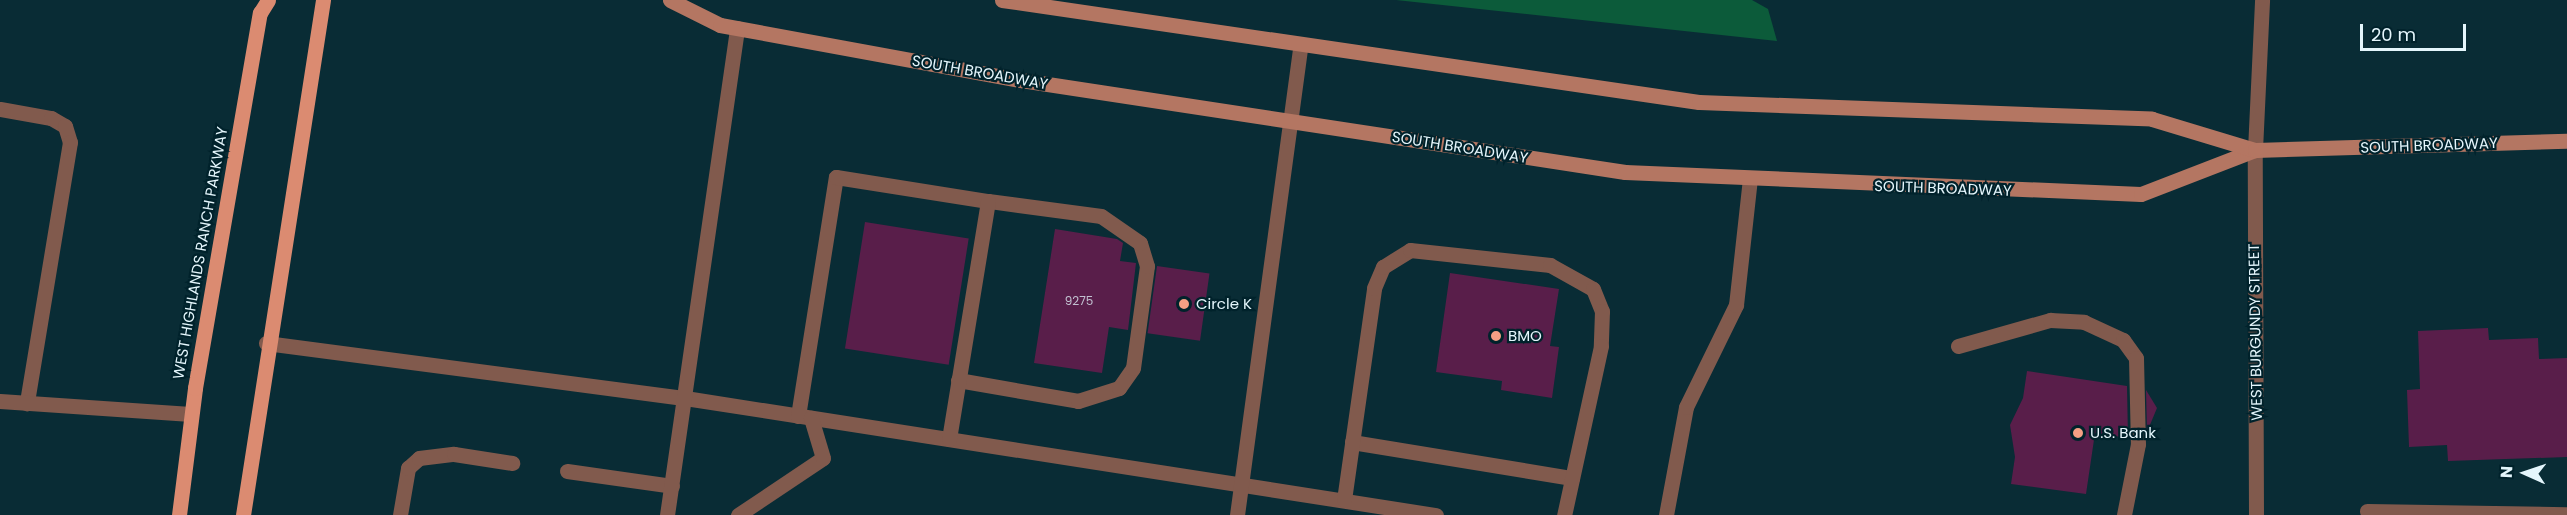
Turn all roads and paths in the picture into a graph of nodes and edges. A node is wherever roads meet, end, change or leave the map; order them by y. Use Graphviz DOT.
graph roads {
  1 [pos="268,0"];
  2 [pos="323,0"];
  3 [pos="670,0"];
  4 [pos="1002,0"];
  5 [pos="2262,0"];
  6 [pos="737,28"];
  7 [pos="1300,47"];
  8 [pos="0,110"];
  9 [pos="1290,121"];
  10 [pos="2567,141"];
  11 [pos="2255,150"];
  12 [pos="1750,179"];
  13 [pos="988,201"];
  14 [pos="266,343"];
  15 [pos="1958,346"];
  16 [pos="958,380"];
  17 [pos="685,399"];
  18 [pos="0,401"];
  19 [pos="27,403"];
  20 [pos="191,414"];
  21 [pos="804,417"];
  22 [pos="949,439"];
  23 [pos="1352,442"];
  24 [pos="512,463"];
  25 [pos="567,471"];
  26 [pos="1572,478"];
  27 [pos="1241,484"];
  28 [pos="672,486"];
  29 [pos="1344,501"];
  30 [pos="2367,511"];
  31 [pos="2567,514"];
  32 [pos="179,515"];
  33 [pos="243,515"];
  34 [pos="400,515"];
  35 [pos="667,515"];
  36 [pos="738,515"];
  37 [pos="1237,515"];
  38 [pos="1436,515"];
  39 [pos="1564,515"];
  40 [pos="1666,515"];
  41 [pos="2124,515"];
  42 [pos="2256,515"];
  1 -- 20 [label="main road, WEST HIGHLANDS RANCH PARKWAY"];
  2 -- 14 [label="main road"];
  3 -- 6 [label="main road, SOUTH BROADWAY"];
  4 -- 7 [label="main road, SOUTH BROADWAY"];
  5 -- 11 [label="street, WEST BURGUNDY STREET"];
  6 -- 9 [label="main road, SOUTH BROADWAY"];
  6 -- 17 [label="street"];
  7 -- 9 [label="street"];
  7 -- 11 [label="main road, SOUTH BROADWAY"];
  8 -- 19 [label="street"];
  9 -- 12 [label="main road, SOUTH BROADWAY"];
  9 -- 27 [label="street"];
  10 -- 11 [label="main road, SOUTH BROADWAY"];
  11 -- 12 [label="main road, SOUTH BROADWAY"];
  11 -- 42 [label="street, WEST BURGUNDY STREET"];
  12 -- 40 [label="street"];
  13 -- 16 [label="street"];
  13 -- 16 [label="street"];
  13 -- 21 [label="street"];
  14 -- 17 [label="street"];
  14 -- 33 [label="main road"];
  15 -- 41 [label="street"];
  16 -- 22 [label="street"];
  17 -- 21 [label="street"];
  17 -- 28 [label="street"];
  18 -- 19 [label="street"];
  19 -- 20 [label="street"];
  20 -- 32 [label="main road, WEST HIGHLANDS RANCH PARKWAY"];
  21 -- 22 [label="street"];
  21 -- 36 [label="street"];
  22 -- 27 [label="street"];
  23 -- 26 [label="street"];
  23 -- 26 [label="street"];
  23 -- 29 [label="street"];
  24 -- 34 [label="street"];
  25 -- 28 [label="street"];
  26 -- 39 [label="street"];
  27 -- 29 [label="street"];
  27 -- 37 [label="street"];
  28 -- 35 [label="street"];
  29 -- 38 [label="street"];
  30 -- 31 [label="street"];
}
